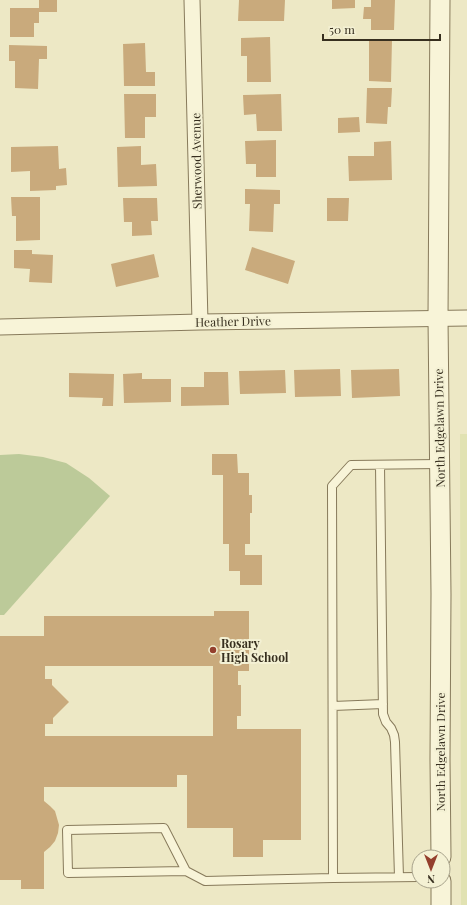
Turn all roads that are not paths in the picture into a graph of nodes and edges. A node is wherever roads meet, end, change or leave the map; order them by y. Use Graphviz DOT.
graph roads {
  1 [pos="192,0"];
  2 [pos="440,0"];
  3 [pos="438,318"];
  4 [pos="467,318"];
  5 [pos="200,322"];
  6 [pos="0,327"];
  7 [pos="439,464"];
  8 [pos="380,465"];
  9 [pos="383,704"];
  10 [pos="333,706"];
  11 [pos="441,849"];
  12 [pos="186,871"];
  13 [pos="399,877"];
  14 [pos="411,877"];
  15 [pos="333,878"];
  16 [pos="441,889"];
  17 [pos="441,905"];
  1 -- 5 [label="street, Sherwood Avenue"];
  2 -- 3 [label="street, North Edgelawn Drive"];
  3 -- 4 [label="street, Heather Drive"];
  3 -- 5 [label="street, Heather Drive"];
  3 -- 7 [label="street, North Edgelawn Drive"];
  5 -- 6 [label="street, Heather Drive"];
  7 -- 8 [label="lane"];
  7 -- 11 [label="street, North Edgelawn Drive"];
  8 -- 9 [label="lane"];
  8 -- 10 [label="lane"];
  9 -- 10 [label="lane"];
  9 -- 13 [label="lane"];
  10 -- 15 [label="lane"];
  12 -- 12 [label="lane"];
  12 -- 15 [label="lane"];
  13 -- 14 [label="lane"];
  13 -- 15 [label="lane"];
  16 -- 17 [label="street"];
}
